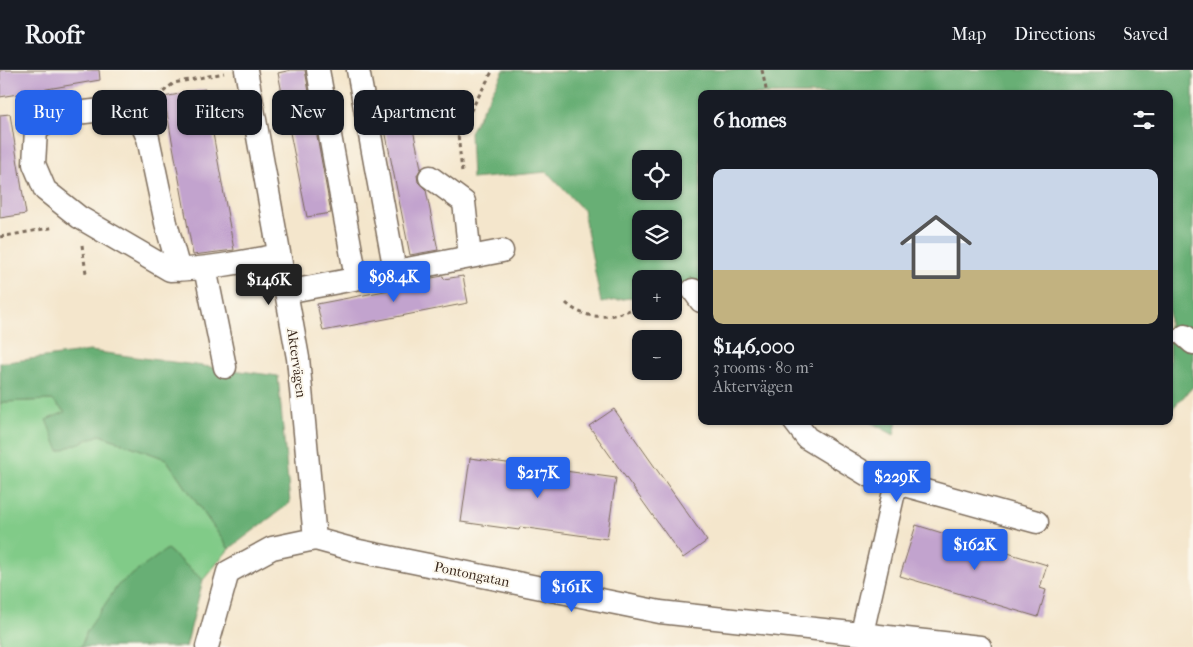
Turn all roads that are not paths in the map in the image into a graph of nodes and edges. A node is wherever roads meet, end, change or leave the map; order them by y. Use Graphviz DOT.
graph roads {
  1 [pos="318,70"];
  2 [pos="358,70"];
  3 [pos="238,71"];
  4 [pos="430,177"];
  5 [pos="502,251"];
  6 [pos="279,255"];
  7 [pos="470,257"];
  8 [pos="178,270"];
  9 [pos="395,271"];
  10 [pos="206,273"];
  11 [pos="356,278"];
  12 [pos="286,292"];
  13 [pos="225,367"];
  14 [pos="797,425"];
  15 [pos="896,483"];
  16 [pos="1037,522"];
  17 [pos="315,539"];
  18 [pos="862,633"];
  19 [pos="208,647"];
  20 [pos="980,647"];
  1 -- 11 [label="street"];
  2 -- 9 [label="street"];
  3 -- 6 [label="street, Aktervägen"];
  4 -- 7 [label="street"];
  5 -- 7 [label="street"];
  6 -- 8 [label="street"];
  6 -- 12 [label="street, Aktervägen"];
  7 -- 9 [label="street"];
  8 -- 8 [label="street"];
  9 -- 11 [label="street"];
  10 -- 13 [label="street"];
  11 -- 12 [label="street"];
  12 -- 17 [label="street, Aktervägen"];
  14 -- 15 [label="street"];
  15 -- 16 [label="street"];
  15 -- 18 [label="street"];
  17 -- 18 [label="street, Pontongatan"];
  17 -- 19 [label="street, Pontongatan"];
  18 -- 20 [label="street, Pontongatan"];
}
